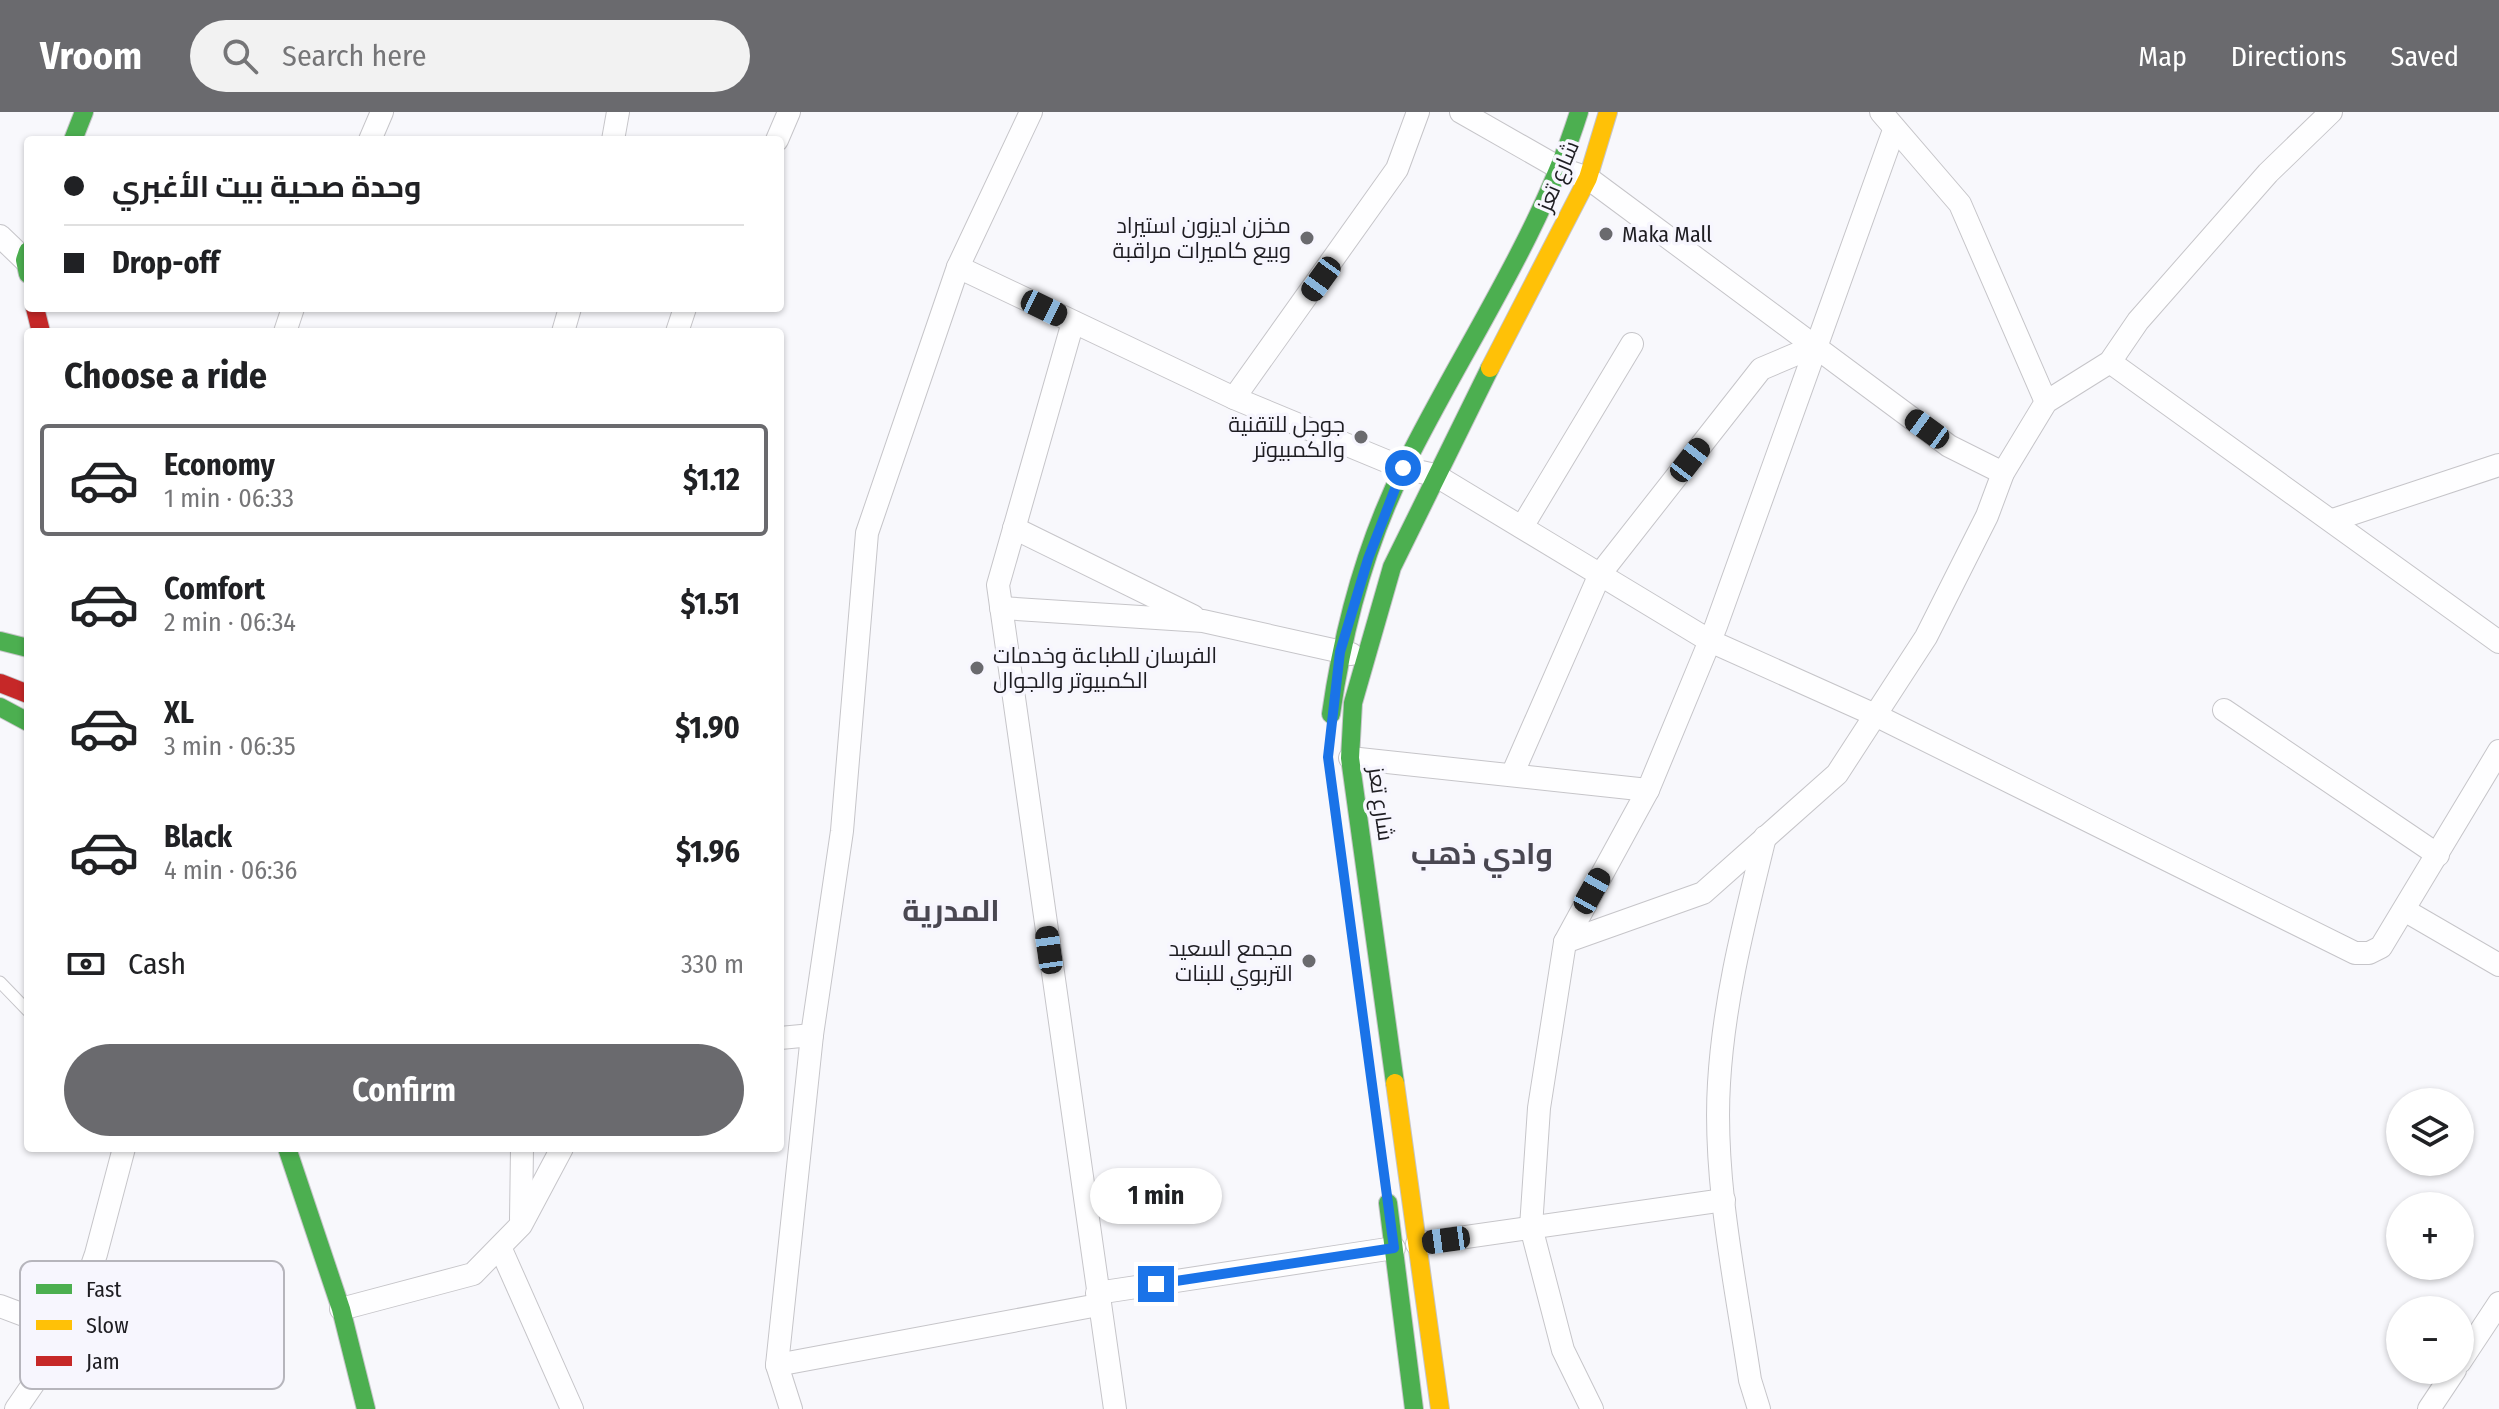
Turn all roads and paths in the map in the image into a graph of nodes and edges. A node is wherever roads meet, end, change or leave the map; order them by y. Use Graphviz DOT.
graph roads {
  1 [pos="84,112"];
  2 [pos="382,112"];
  3 [pos="618,112"];
  4 [pos="789,112"];
  5 [pos="1031,112"];
  6 [pos="1418,112"];
  7 [pos="1461,112"];
  8 [pos="1579,112"];
  9 [pos="1608,112"];
  10 [pos="2331,112"];
  11 [pos="1887,121"];
  12 [pos="75,136"];
  13 [pos="372,136"];
  14 [pos="614,136"];
  15 [pos="779,136"];
  16 [pos="1561,169"];
  17 [pos="1588,178"];
  18 [pos="0,236"];
  19 [pos="24,259"];
  20 [pos="958,267"];
  21 [pos="1073,322"];
  22 [pos="1632,344"];
  23 [pos="1813,347"];
  24 [pos="2110,362"];
  25 [pos="1234,398"];
  26 [pos="2046,402"];
  27 [pos="2499,465"];
  28 [pos="1403,468"];
  29 [pos="2003,473"];
  30 [pos="1435,475"];
  31 [pos="2333,520"];
  32 [pos="1522,527"];
  33 [pos="1014,528"];
  34 [pos="1600,574"];
  35 [pos="1001,608"];
  36 [pos="1203,621"];
  37 [pos="0,641"];
  38 [pos="1710,641"];
  39 [pos="2499,642"];
  40 [pos="24,647"];
  41 [pos="1340,652"];
  42 [pos="1365,656"];
  43 [pos="0,683"];
  44 [pos="24,692"];
  45 [pos="0,707"];
  46 [pos="2224,710"];
  47 [pos="1875,715"];
  48 [pos="24,720"];
  49 [pos="1330,729"];
  50 [pos="2499,751"];
  51 [pos="1350,758"];
  52 [pos="1512,775"];
  53 [pos="1648,790"];
  54 [pos="1765,837"];
  55 [pos="2438,855"];
  56 [pos="2406,911"];
  57 [pos="1565,942"];
  58 [pos="2499,965"];
  59 [pos="0,982"];
  60 [pos="24,1007"];
  61 [pos="812,1035"];
  62 [pos="784,1038"];
  63 [pos="123,1152"];
  64 [pos="288,1152"];
  65 [pos="522,1152"];
  66 [pos="560,1152"];
  67 [pos="1385,1185"];
  68 [pos="1724,1200"];
  69 [pos="521,1225"];
  70 [pos="1531,1227"];
  71 [pos="1417,1244"];
  72 [pos="500,1247"];
  73 [pos="1394,1248"];
  74 [pos="94,1261"];
  75 [pos="1098,1299"];
  76 [pos="2499,1303"];
  77 [pos="0,1306"];
  78 [pos="341,1309"];
  79 [pos="20,1314"];
  80 [pos="2474,1341"];
  81 [pos="777,1365"];
  82 [pos="2446,1384"];
  83 [pos="30,1389"];
  84 [pos="16,1409"];
  85 [pos="366,1409"];
  86 [pos="572,1409"];
  87 [pos="791,1409"];
  88 [pos="1115,1409"];
  89 [pos="1414,1409"];
  90 [pos="1440,1409"];
  91 [pos="1592,1409"];
  92 [pos="1759,1409"];
  93 [pos="2429,1409"];
  1 -- 12 [label="main road"];
  2 -- 13 [label="street"];
  3 -- 14 [label="street"];
  4 -- 15 [label="street"];
  5 -- 20 [label="street"];
  6 -- 25 [label="street"];
  7 -- 16 [label="street"];
  8 -- 16 [label="main road, شارع تعز"];
  9 -- 17 [label="main road, شارع تعز"];
  10 -- 24 [label="street"];
  11 -- 23 [label="street"];
  11 -- 26 [label="street"];
  16 -- 17 [label="street"];
  16 -- 28 [label="main road, شارع تعز"];
  17 -- 23 [label="street"];
  17 -- 30 [label="main road, شارع تعز"];
  18 -- 19 [label="street"];
  20 -- 21 [label="street"];
  20 -- 61 [label="street"];
  21 -- 25 [label="street"];
  21 -- 33 [label="street"];
  22 -- 32 [label="street"];
  23 -- 29 [label="street"];
  23 -- 34 [label="street"];
  23 -- 38 [label="street"];
  24 -- 26 [label="street"];
  24 -- 31 [label="street"];
  25 -- 28 [label="street"];
  26 -- 29 [label="street"];
  27 -- 31 [label="street"];
  28 -- 30 [label="street"];
  28 -- 41 [label="main road, شارع تعز"];
  29 -- 47 [label="street"];
  30 -- 32 [label="street"];
  30 -- 42 [label="main road, شارع تعز"];
  31 -- 39 [label="street"];
  32 -- 34 [label="street"];
  33 -- 35 [label="street"];
  33 -- 36 [label="street"];
  34 -- 38 [label="street"];
  34 -- 52 [label="street"];
  35 -- 36 [label="street"];
  35 -- 75 [label="street"];
  36 -- 41 [label="street"];
  37 -- 40 [label="main road"];
  38 -- 47 [label="street"];
  38 -- 53 [label="street"];
  41 -- 42 [label="street"];
  41 -- 49 [label="main road, شارع تعز"];
  42 -- 51 [label="main road, شارع تعز"];
  43 -- 44 [label="main road"];
  45 -- 48 [label="main road"];
  46 -- 55 [label="street"];
  47 -- 54 [label="street"];
  47 -- 56 [label="street"];
  50 -- 55 [label="street"];
  51 -- 52 [label="street"];
  51 -- 71 [label="main road, شارع تعز"];
  52 -- 53 [label="street"];
  53 -- 57 [label="street"];
  54 -- 57 [label="street"];
  54 -- 68 [label="street"];
  55 -- 56 [label="street"];
  56 -- 58 [label="street"];
  57 -- 70 [label="street"];
  59 -- 60 [label="lane"];
  61 -- 62 [label="street"];
  61 -- 81 [label="street"];
  63 -- 74 [label="street"];
  64 -- 78 [label="main road"];
  65 -- 69 [label="street"];
  66 -- 69 [label="street"];
  67 -- 73 [label="main road"];
  68 -- 70 [label="street"];
  68 -- 92 [label="street"];
  69 -- 72 [label="street"];
  70 -- 71 [label="street"];
  70 -- 91 [label="street"];
  71 -- 90 [label="main road, شارع تعز"];
  72 -- 78 [label="street"];
  72 -- 86 [label="street"];
  73 -- 75 [label="street"];
  73 -- 89 [label="main road"];
  75 -- 81 [label="street"];
  75 -- 88 [label="street"];
  76 -- 80 [label="street"];
  77 -- 79 [label="street"];
  78 -- 85 [label="main road"];
  81 -- 87 [label="street"];
  82 -- 93 [label="street"];
  83 -- 84 [label="street"];
}
